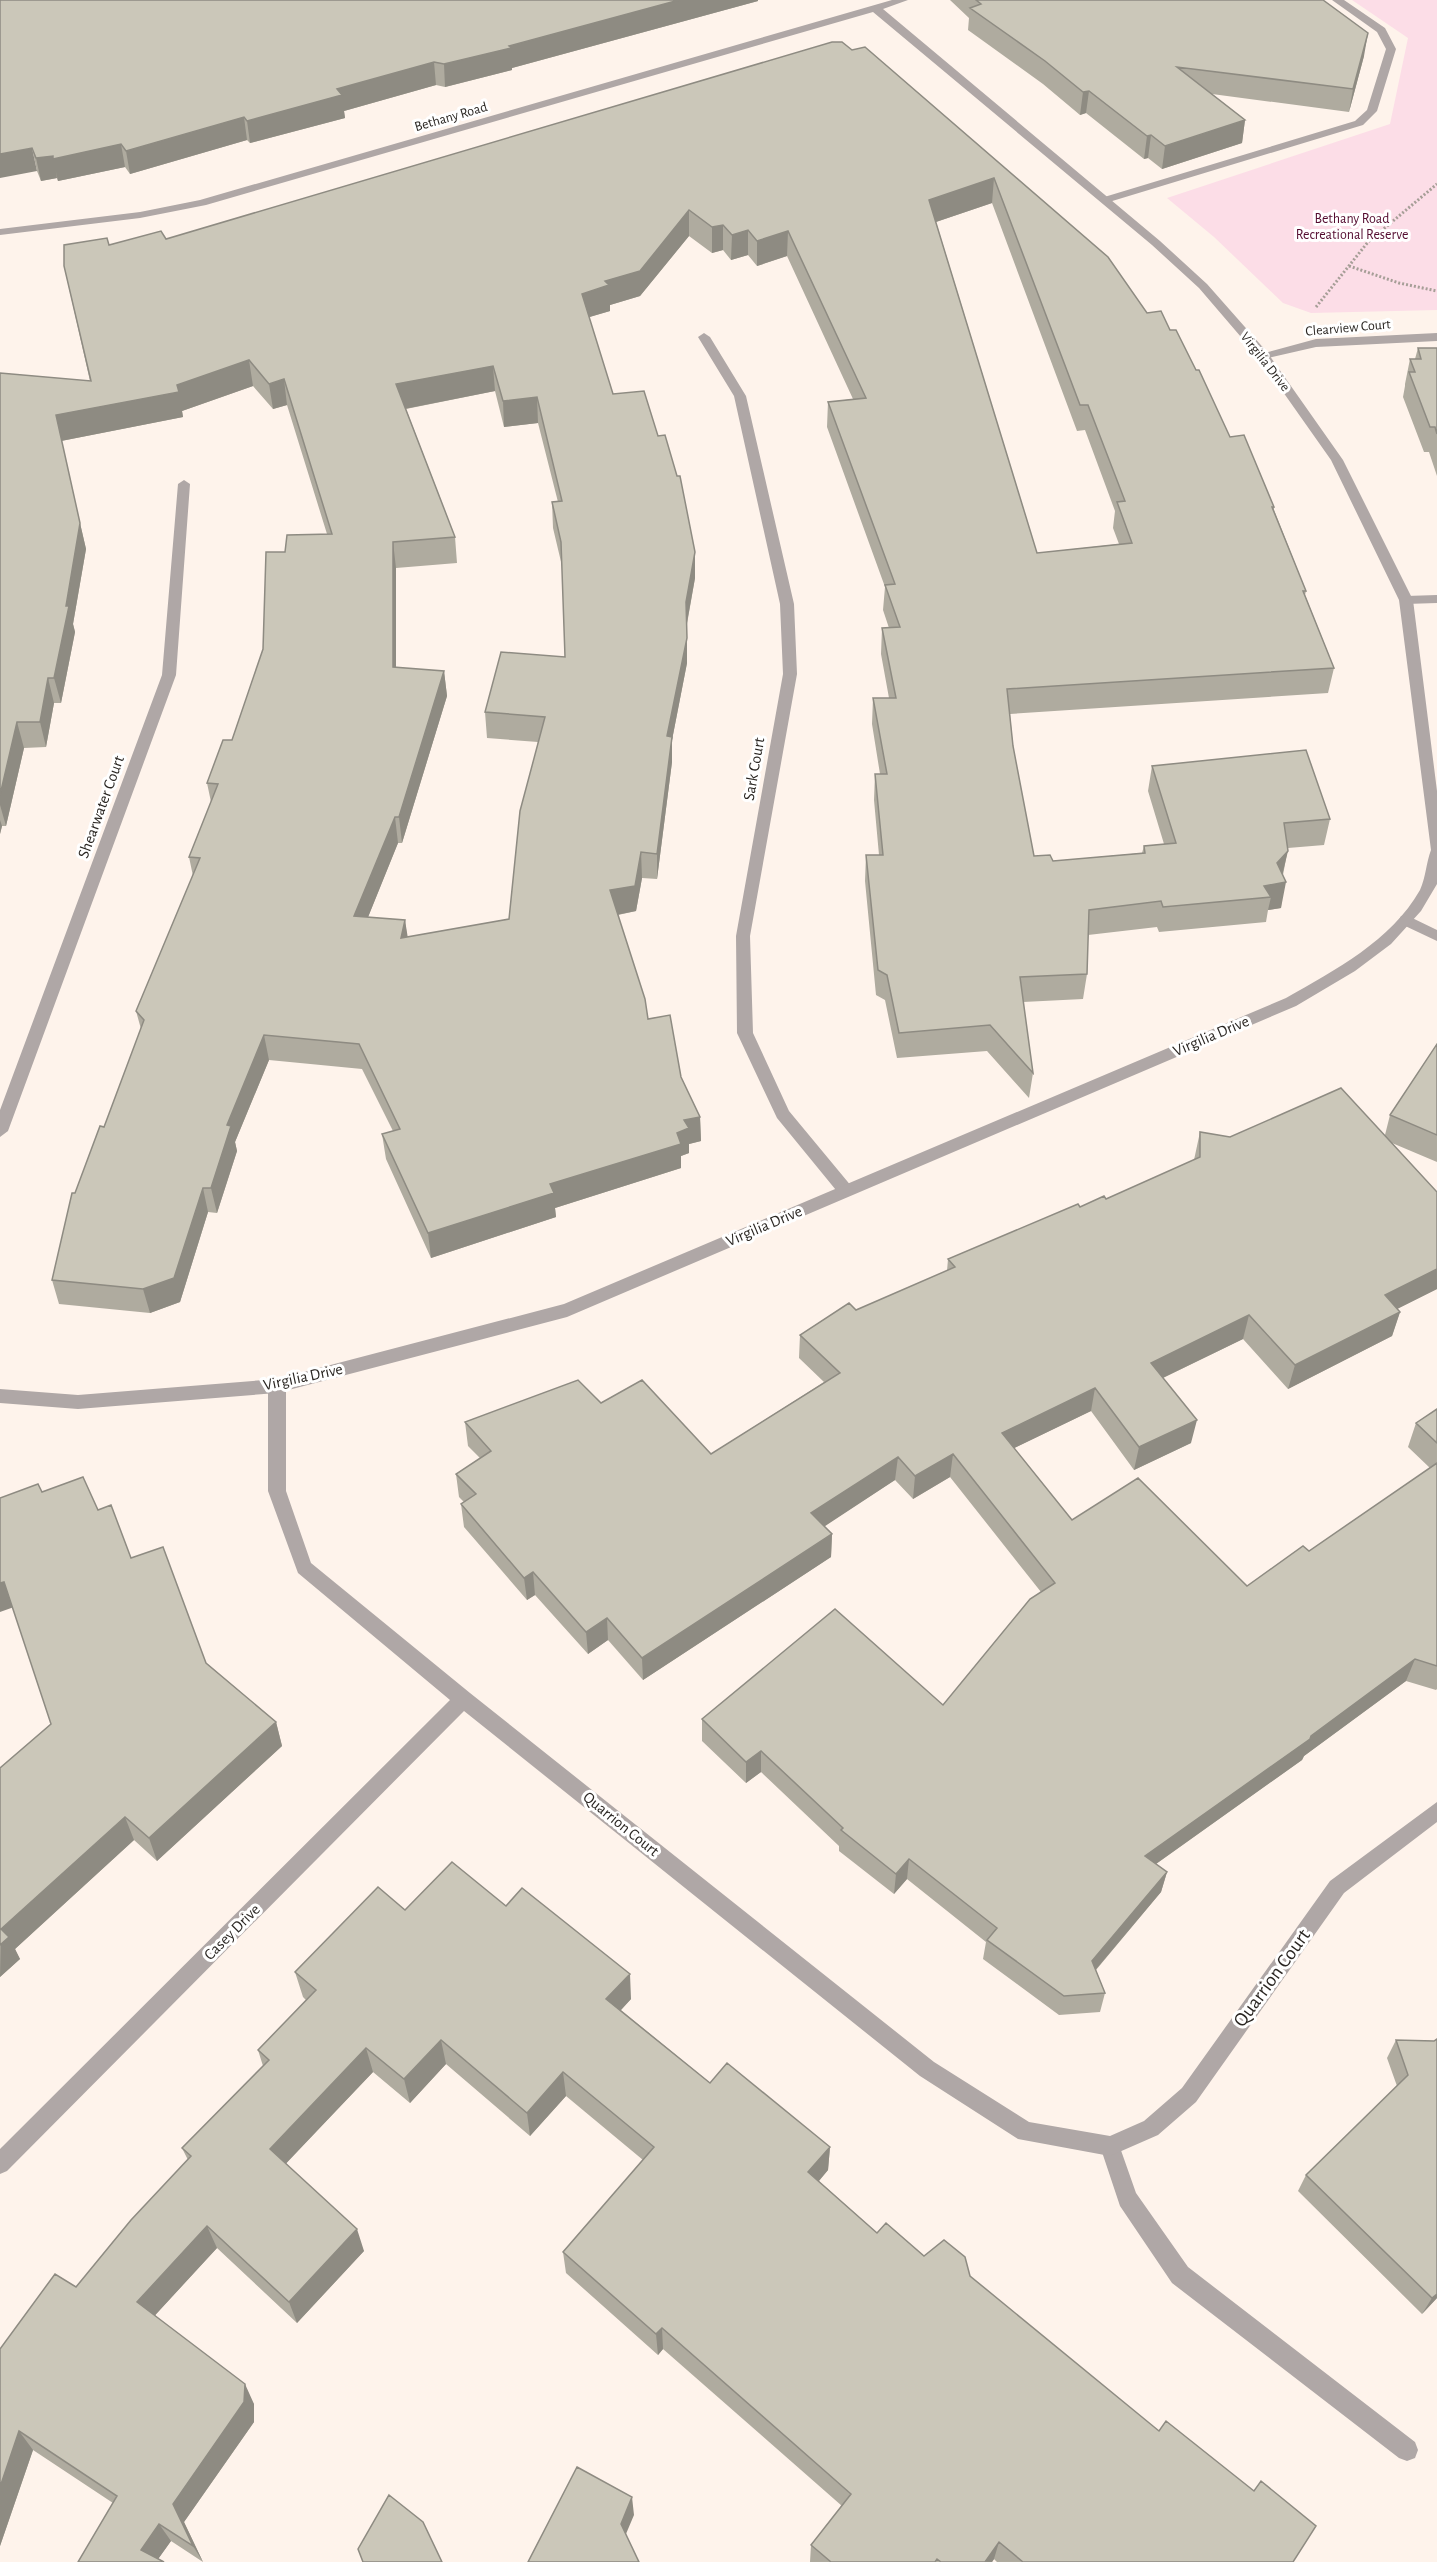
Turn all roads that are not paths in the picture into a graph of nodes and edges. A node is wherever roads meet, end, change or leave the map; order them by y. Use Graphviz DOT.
graph roads {
  1 [pos="903,0"];
  2 [pos="1337,0"];
  3 [pos="875,8"];
  4 [pos="1105,200"];
  5 [pos="0,232"];
  6 [pos="704,337"];
  7 [pos="1437,337"];
  8 [pos="1263,355"];
  9 [pos="184,484"];
  10 [pos="1437,599"];
  11 [pos="1406,600"];
  12 [pos="1437,850"];
  13 [pos="1407,920"];
  14 [pos="1437,936"];
  15 [pos="0,1131"];
  16 [pos="846,1191"];
  17 [pos="277,1386"];
  18 [pos="0,1396"];
  19 [pos="463,1699"];
  20 [pos="1437,1811"];
  21 [pos="1110,2146"];
  22 [pos="0,2164"];
  23 [pos="1407,2450"];
  1 -- 3 [label="street, Bethany Road"];
  2 -- 4 [label="street"];
  3 -- 4 [label="street, Virgilia Drive"];
  3 -- 5 [label="street, Bethany Road"];
  4 -- 8 [label="street, Virgilia Drive"];
  6 -- 16 [label="street, Sark Court"];
  7 -- 8 [label="street, Clearview Court"];
  8 -- 11 [label="street, Virgilia Drive"];
  9 -- 15 [label="street, Shearwater Court"];
  10 -- 11 [label="street"];
  11 -- 12 [label="street, Virgilia Drive"];
  12 -- 13 [label="street, Virgilia Drive"];
  13 -- 14 [label="street"];
  13 -- 16 [label="street, Virgilia Drive"];
  16 -- 17 [label="street, Virgilia Drive"];
  17 -- 18 [label="street, Virgilia Drive"];
  17 -- 19 [label="street, Quarrion Court"];
  19 -- 21 [label="street, Quarrion Court"];
  19 -- 22 [label="street, Casey Drive"];
  20 -- 21 [label="street, Quarrion Court"];
  21 -- 23 [label="street"];
}
